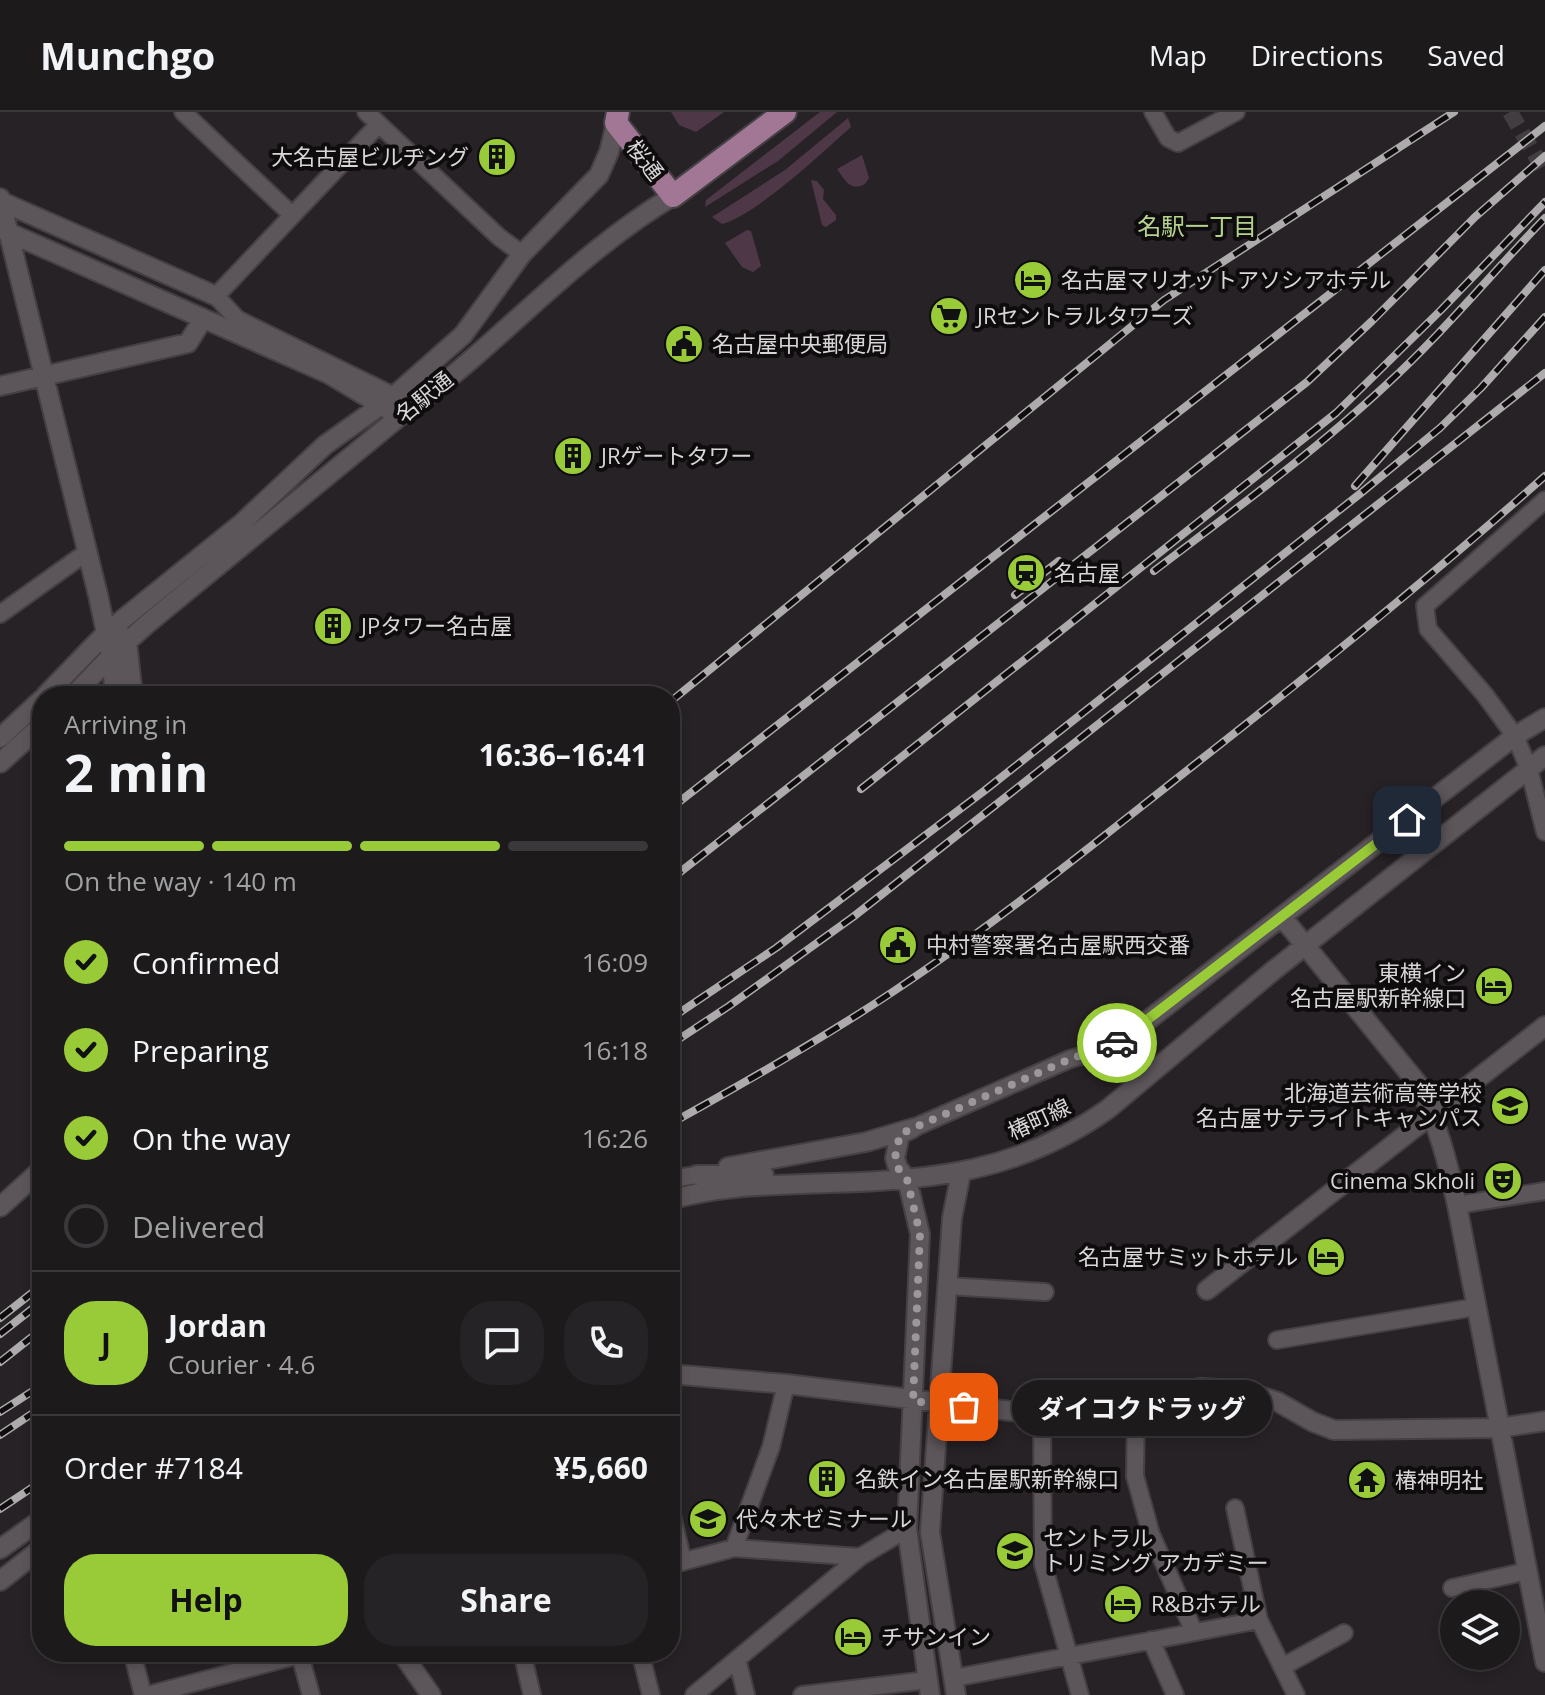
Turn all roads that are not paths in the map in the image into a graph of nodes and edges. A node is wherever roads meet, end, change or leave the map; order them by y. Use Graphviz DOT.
graph roads {
  1 [pos="183,112"];
  2 [pos="366,112"];
  3 [pos="785,112"];
  4 [pos="1153,112"];
  5 [pos="1236,112"];
  6 [pos="617,118"];
  7 [pos="379,124"];
  8 [pos="673,196"];
  9 [pos="0,200"];
  10 [pos="291,214"];
  11 [pos="4,231"];
  12 [pos="522,254"];
  13 [pos="216,296"];
  14 [pos="203,319"];
  15 [pos="46,378"];
  16 [pos="0,386"];
  17 [pos="429,395"];
  18 [pos="387,400"];
  19 [pos="399,417"];
  20 [pos="1545,500"];
  21 [pos="87,552"];
  22 [pos="0,614"];
  23 [pos="112,628"];
  24 [pos="127,642"];
  25 [pos="111,656"];
  26 [pos="56,686"];
  27 [pos="82,686"];
  28 [pos="114,686"];
  29 [pos="132,686"];
  30 [pos="32,709"];
  31 [pos="1545,718"];
  32 [pos="32,734"];
  33 [pos="1515,736"];
  34 [pos="0,738"];
  35 [pos="1545,756"];
  36 [pos="0,763"];
  37 [pos="1529,769"];
  38 [pos="1545,832"];
  39 [pos="1282,917"];
  40 [pos="1305,945"];
  41 [pos="1545,1026"];
  42 [pos="1125,1038"];
  43 [pos="1433,1114"];
  44 [pos="913,1128"];
  45 [pos="961,1173"];
  46 [pos="697,1175"];
  47 [pos="32,1178"];
  48 [pos="680,1178"];
  49 [pos="907,1179"];
  50 [pos="1545,1191"];
  51 [pos="680,1197"];
  52 [pos="1457,1205"];
  53 [pos="0,1207"];
  54 [pos="952,1218"];
  55 [pos="947,1286"];
  56 [pos="1207,1290"];
  57 [pos="1045,1292"];
  58 [pos="1476,1307"];
  59 [pos="1277,1340"];
  60 [pos="680,1375"];
  61 [pos="786,1384"];
  62 [pos="913,1401"];
  63 [pos="938,1404"];
  64 [pos="1136,1408"];
  65 [pos="1042,1416"];
  66 [pos="1545,1421"];
  67 [pos="1500,1428"];
  68 [pos="1235,1508"];
  69 [pos="32,1526"];
  70 [pos="907,1529"];
  71 [pos="734,1548"];
  72 [pos="0,1549"];
  73 [pos="32,1556"];
  74 [pos="860,1557"];
  75 [pos="680,1563"];
  76 [pos="1527,1571"];
  77 [pos="0,1581"];
  78 [pos="1452,1588"];
  79 [pos="1259,1620"];
  80 [pos="1194,1632"];
  81 [pos="1344,1633"];
  82 [pos="1151,1640"];
  83 [pos="1069,1655"];
  84 [pos="1544,1655"];
  85 [pos="737,1659"];
  86 [pos="135,1662"];
  87 [pos="274,1662"];
  88 [pos="306,1662"];
  89 [pos="408,1662"];
  90 [pos="524,1662"];
  91 [pos="643,1662"];
  92 [pos="1282,1667"];
  93 [pos="955,1687"];
  94 [pos="929,1688"];
  95 [pos="145,1695"];
  96 [pos="311,1695"];
  97 [pos="431,1695"];
  98 [pos="532,1695"];
  99 [pos="651,1695"];
  100 [pos="694,1695"];
  101 [pos="746,1695"];
  102 [pos="802,1695"];
  103 [pos="1080,1695"];
  104 [pos="1175,1695"];
  105 [pos="1296,1695"];
  1 -- 10 [label="street"];
  2 -- 7 [label="street"];
  3 -- 8 [label="main road, 名駅通"];
  4 -- 5 [label="street"];
  6 -- 8 [label="main road, 桜通"];
  6 -- 12 [label="street, 名駅通"];
  7 -- 10 [label="street"];
  7 -- 12 [label="street"];
  8 -- 17 [label="street, 名駅通"];
  9 -- 11 [label="street"];
  9 -- 13 [label="street"];
  10 -- 13 [label="street"];
  11 -- 14 [label="street"];
  11 -- 15 [label="street"];
  12 -- 18 [label="street, 名駅通"];
  13 -- 18 [label="street"];
  14 -- 15 [label="street"];
  14 -- 18 [label="street"];
  15 -- 16 [label="street"];
  15 -- 21 [label="street"];
  17 -- 18 [label="street"];
  17 -- 19 [label="street, 名駅通"];
  18 -- 19 [label="street"];
  18 -- 23 [label="street, 名駅通"];
  19 -- 24 [label="street, 名駅通"];
  20 -- 33 [label="street"];
  21 -- 22 [label="street"];
  21 -- 23 [label="street"];
  23 -- 24 [label="street"];
  23 -- 25 [label="street"];
  23 -- 26 [label="street, 名駅通"];
  24 -- 25 [label="street, 名駅通"];
  24 -- 29 [label="street"];
  25 -- 27 [label="street, 名駅通"];
  25 -- 28 [label="street"];
  30 -- 34 [label="street, 名駅通"];
  31 -- 33 [label="street, 椿町線"];
  32 -- 36 [label="street"];
  33 -- 37 [label="street"];
  33 -- 39 [label="street, 椿町線"];
  35 -- 37 [label="street, 椿町線"];
  37 -- 38 [label="street"];
  37 -- 40 [label="street, 椿町線"];
  39 -- 40 [label="street"];
  39 -- 42 [label="street, 椿町線"];
  40 -- 43 [label="street"];
  40 -- 45 [label="street, 椿町線"];
  41 -- 43 [label="street"];
  42 -- 44 [label="street, 椿町線"];
  43 -- 52 [label="street"];
  43 -- 56 [label="street"];
  44 -- 46 [label="street"];
  44 -- 49 [label="street"];
  45 -- 49 [label="street, 椿町線"];
  45 -- 54 [label="street"];
  46 -- 48 [label="street"];
  46 -- 49 [label="street"];
  47 -- 53 [label="street"];
  49 -- 51 [label="street"];
  49 -- 54 [label="street"];
  49 -- 62 [label="street"];
  50 -- 52 [label="street"];
  52 -- 58 [label="street"];
  54 -- 55 [label="street"];
  55 -- 57 [label="street"];
  55 -- 63 [label="street"];
  58 -- 59 [label="street"];
  58 -- 67 [label="street"];
  60 -- 61 [label="street"];
  61 -- 62 [label="street"];
  61 -- 71 [label="street"];
  62 -- 63 [label="street"];
  62 -- 70 [label="street"];
  63 -- 65 [label="street"];
  63 -- 93 [label="street"];
  64 -- 65 [label="street"];
  64 -- 67 [label="street"];
  64 -- 80 [label="street"];
  65 -- 83 [label="street"];
  66 -- 67 [label="street"];
  67 -- 76 [label="street"];
  68 -- 79 [label="street"];
  69 -- 72 [label="street"];
  70 -- 74 [label="street"];
  70 -- 94 [label="street"];
  71 -- 74 [label="street"];
  71 -- 75 [label="street"];
  73 -- 77 [label="street"];
  74 -- 85 [label="street"];
  76 -- 78 [label="street"];
  76 -- 84 [label="street"];
  79 -- 80 [label="street"];
  79 -- 92 [label="street"];
  80 -- 82 [label="street"];
  81 -- 92 [label="street"];
  82 -- 83 [label="street"];
  82 -- 104 [label="street"];
  83 -- 93 [label="street"];
  83 -- 103 [label="street"];
  85 -- 100 [label="street"];
  85 -- 101 [label="street"];
  86 -- 95 [label="street"];
  87 -- 95 [label="street"];
  88 -- 96 [label="street"];
  89 -- 97 [label="street"];
  90 -- 98 [label="street"];
  91 -- 99 [label="street"];
  92 -- 105 [label="street"];
  94 -- 102 [label="street"];
}
